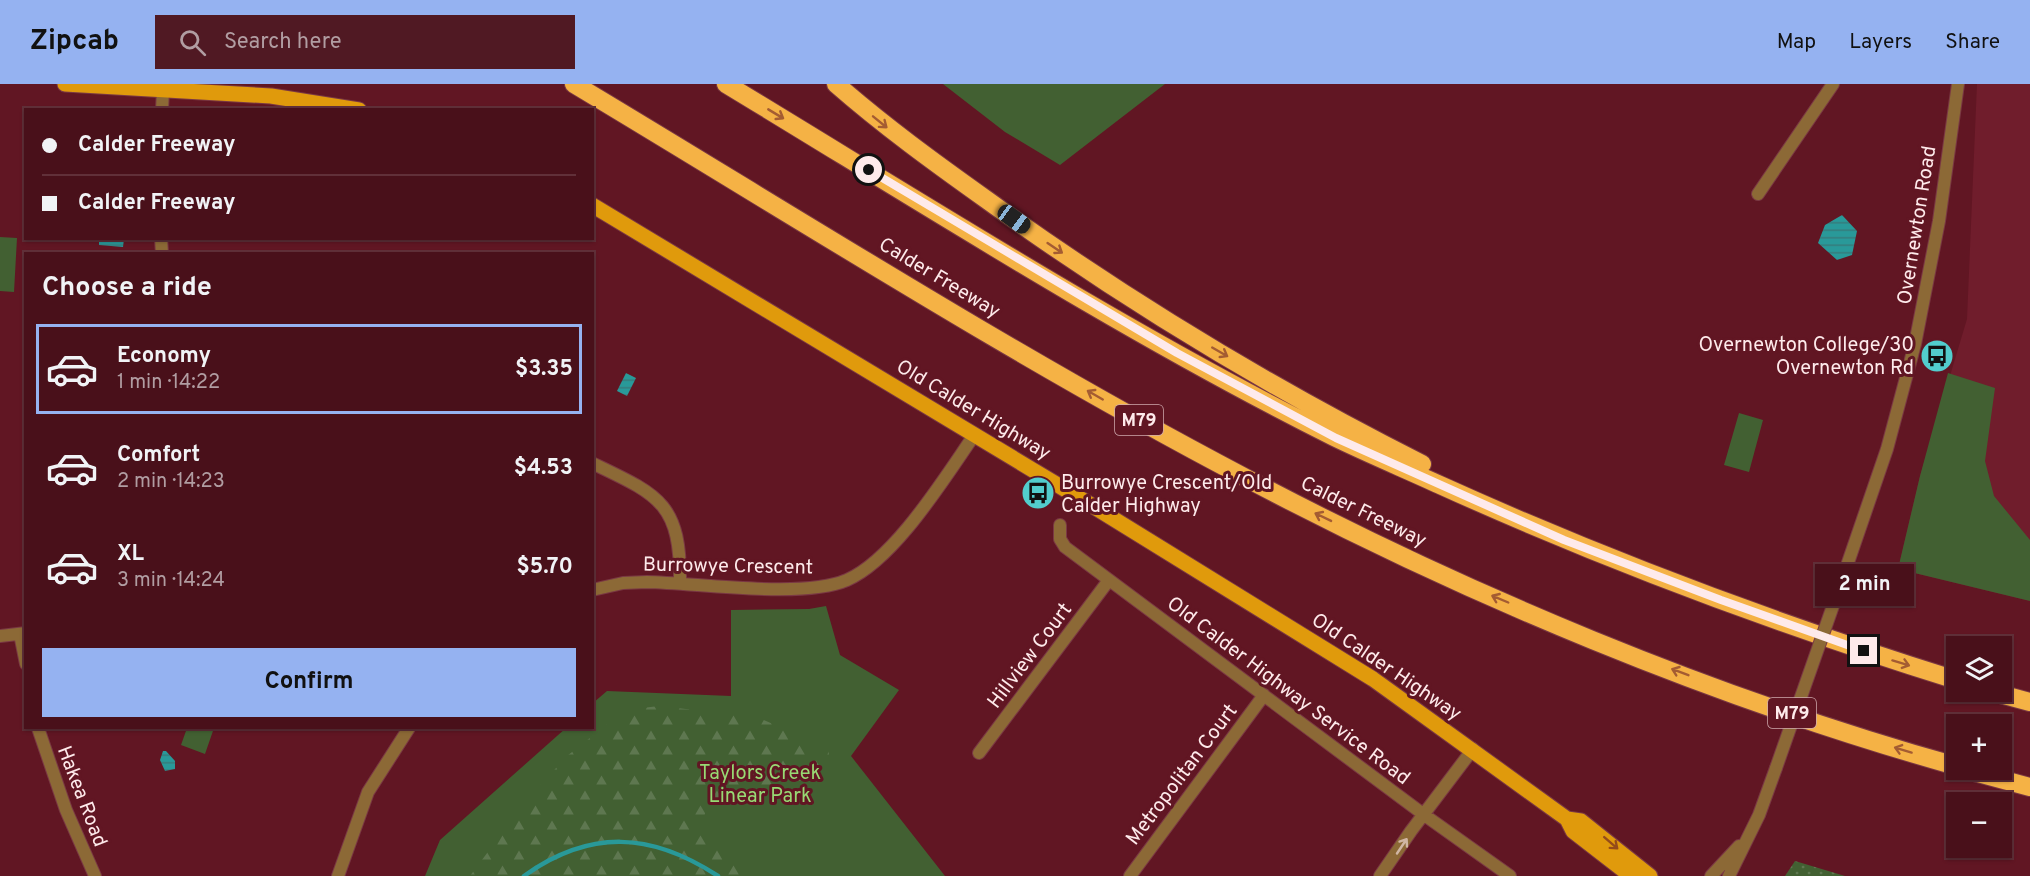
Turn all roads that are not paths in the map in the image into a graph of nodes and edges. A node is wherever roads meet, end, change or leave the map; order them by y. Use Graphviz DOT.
graph roads {
  1 [pos="65,84"];
  2 [pos="574,84"];
  3 [pos="726,84"];
  4 [pos="836,84"];
  5 [pos="1833,84"];
  6 [pos="1955,88"];
  7 [pos="163,90"];
  8 [pos="162,108"];
  9 [pos="346,108"];
  10 [pos="1758,194"];
  11 [pos="594,206"];
  12 [pos="975,434"];
  13 [pos="594,464"];
  14 [pos="1060,525"];
  15 [pos="1648,573"];
  16 [pos="1109,580"];
  17 [pos="680,583"];
  18 [pos="594,590"];
  19 [pos="23,634"];
  20 [pos="0,636"];
  21 [pos="1946,677"];
  22 [pos="1264,695"];
  23 [pos="2012,697"];
  24 [pos="2030,702"];
  25 [pos="38,729"];
  26 [pos="408,729"];
  27 [pos="1473,749"];
  28 [pos="979,753"];
  29 [pos="1946,763"];
  30 [pos="2004,780"];
  31 [pos="2030,787"];
  32 [pos="1423,814"];
  33 [pos="1567,819"];
  34 [pos="1748,836"];
  35 [pos="95,876"];
  36 [pos="338,876"];
  37 [pos="1130,876"];
  38 [pos="1380,876"];
  39 [pos="1510,876"];
  40 [pos="1631,876"];
  41 [pos="1650,876"];
  42 [pos="1711,876"];
  43 [pos="1729,876"];
  1 -- 7 [label="main road"];
  29 -- 2 [label="highway, Calder Freeway / M79, one-way"];
  3 -- 15 [label="highway, one-way"];
  4 -- 15 [label="highway, one-way"];
  5 -- 10 [label="street"];
  6 -- 34 [label="street, Overnewton Road, bridge"];
  7 -- 8 [label="street"];
  7 -- 9 [label="main road"];
  11 -- 12 [label="main road, Old Calder Highway"];
  12 -- 17 [label="street, Burrowye Crescent"];
  12 -- 27 [label="main road, Old Calder Highway"];
  13 -- 17 [label="street"];
  14 -- 16 [label="street, Old Calder Highway Service Road"];
  15 -- 21 [label="highway, one-way"];
  16 -- 22 [label="street, Old Calder Highway Service Road"];
  16 -- 28 [label="street, Hillview Court"];
  17 -- 18 [label="street, Burrowye Crescent"];
  19 -- 20 [label="street"];
  22 -- 32 [label="street, Old Calder Highway Service Road"];
  22 -- 37 [label="street, Metropolitan Court"];
  23 -- 24 [label="highway"];
  25 -- 35 [label="street, Hakea Road"];
  26 -- 36 [label="street"];
  27 -- 32 [label="street"];
  27 -- 33 [label="main road, Old Calder Highway"];
  30 -- 31 [label="highway"];
  38 -- 32 [label="street, one-way"];
  32 -- 39 [label="street, Old Calder Highway Service Road"];
  33 -- 40 [label="main road, Old Calder Highway"];
  33 -- 41 [label="main road, Old Calder Highway, one-way"];
  34 -- 42 [label="street, Overnewton Road"];
  34 -- 43 [label="street, Overnewton Road"];
}
